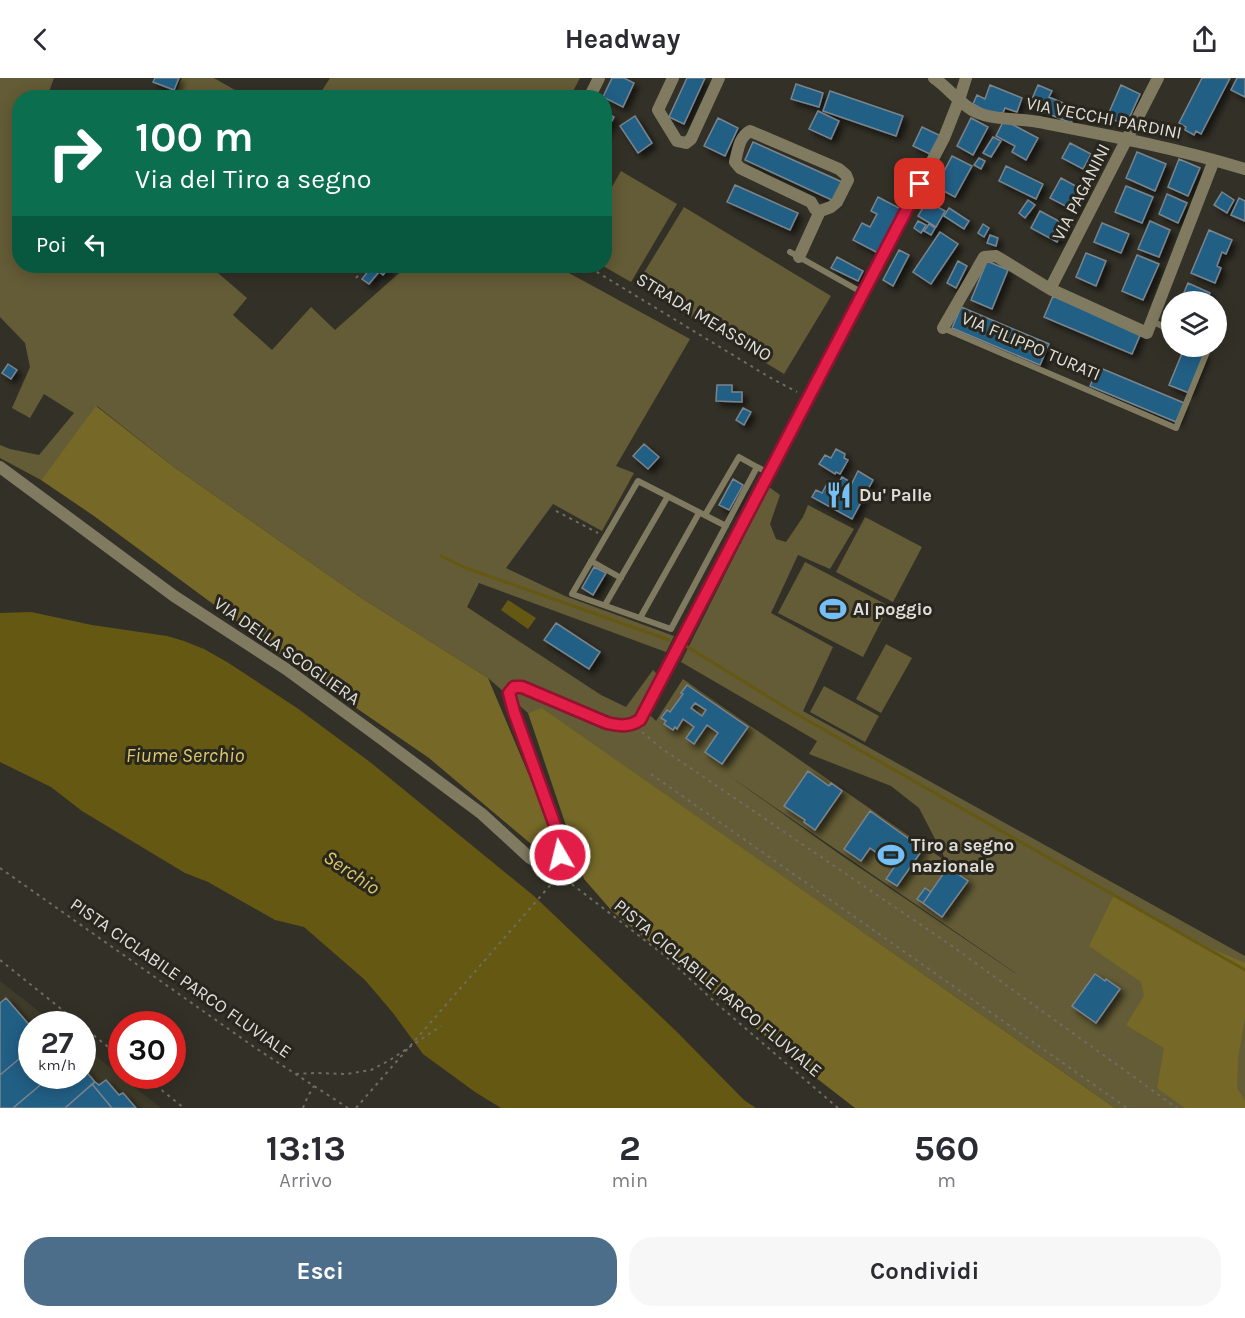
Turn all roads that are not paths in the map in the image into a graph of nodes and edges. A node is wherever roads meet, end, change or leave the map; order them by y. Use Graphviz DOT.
graph roads {
  1 [pos="673,78"];
  2 [pos="719,78"];
  3 [pos="934,78"];
  4 [pos="966,78"];
  5 [pos="1158,78"];
  6 [pos="959,100"];
  7 [pos="1128,140"];
  8 [pos="1215,160"];
  9 [pos="1245,169"];
  10 [pos="820,211"];
  11 [pos="794,255"];
  12 [pos="1050,289"];
  13 [pos="863,293"];
  14 [pos="1152,321"];
  15 [pos="1161,326"];
  16 [pos="943,328"];
  17 [pos="1205,357"];
  18 [pos="0,467"];
  19 [pos="763,470"];
  20 [pos="668,496"];
  21 [pos="702,514"];
  22 [pos="726,526"];
  23 [pos="591,561"];
  24 [pos="621,578"];
  25 [pos="605,606"];
  26 [pos="640,618"];
  1 -- 2 [label="street"];
  3 -- 6 [label="street, VIA VECCHI PARDINI"];
  4 -- 6 [label="street"];
  5 -- 7 [label="street, VIA PAGANINI"];
  6 -- 7 [label="street, VIA VECCHI PARDINI"];
  6 -- 13 [label="street"];
  7 -- 8 [label="street, VIA VECCHI PARDINI"];
  7 -- 12 [label="street, VIA PAGANINI"];
  8 -- 9 [label="street, VIA VECCHI PARDINI"];
  8 -- 14 [label="street"];
  10 -- 10 [label="street"];
  10 -- 11 [label="street"];
  11 -- 13 [label="lane"];
  12 -- 14 [label="street, VIA FILIPPO TURATI"];
  12 -- 16 [label="street, VIA FILIPPO TURATI"];
  13 -- 19 [label="street"];
  14 -- 15 [label="lane"];
  16 -- 17 [label="lane, VIA FILIPPO TURATI"];
  18 -- 19 [label="street, VIA DELLA SCOGLIERA"];
  19 -- 21 [label="lane"];
  19 -- 22 [label="lane"];
  20 -- 21 [label="lane"];
  20 -- 23 [label="lane"];
  20 -- 24 [label="lane"];
  21 -- 22 [label="lane"];
  21 -- 26 [label="lane"];
  22 -- 26 [label="lane"];
  23 -- 24 [label="lane"];
  23 -- 25 [label="lane"];
  24 -- 25 [label="lane"];
  25 -- 26 [label="lane"];
}
